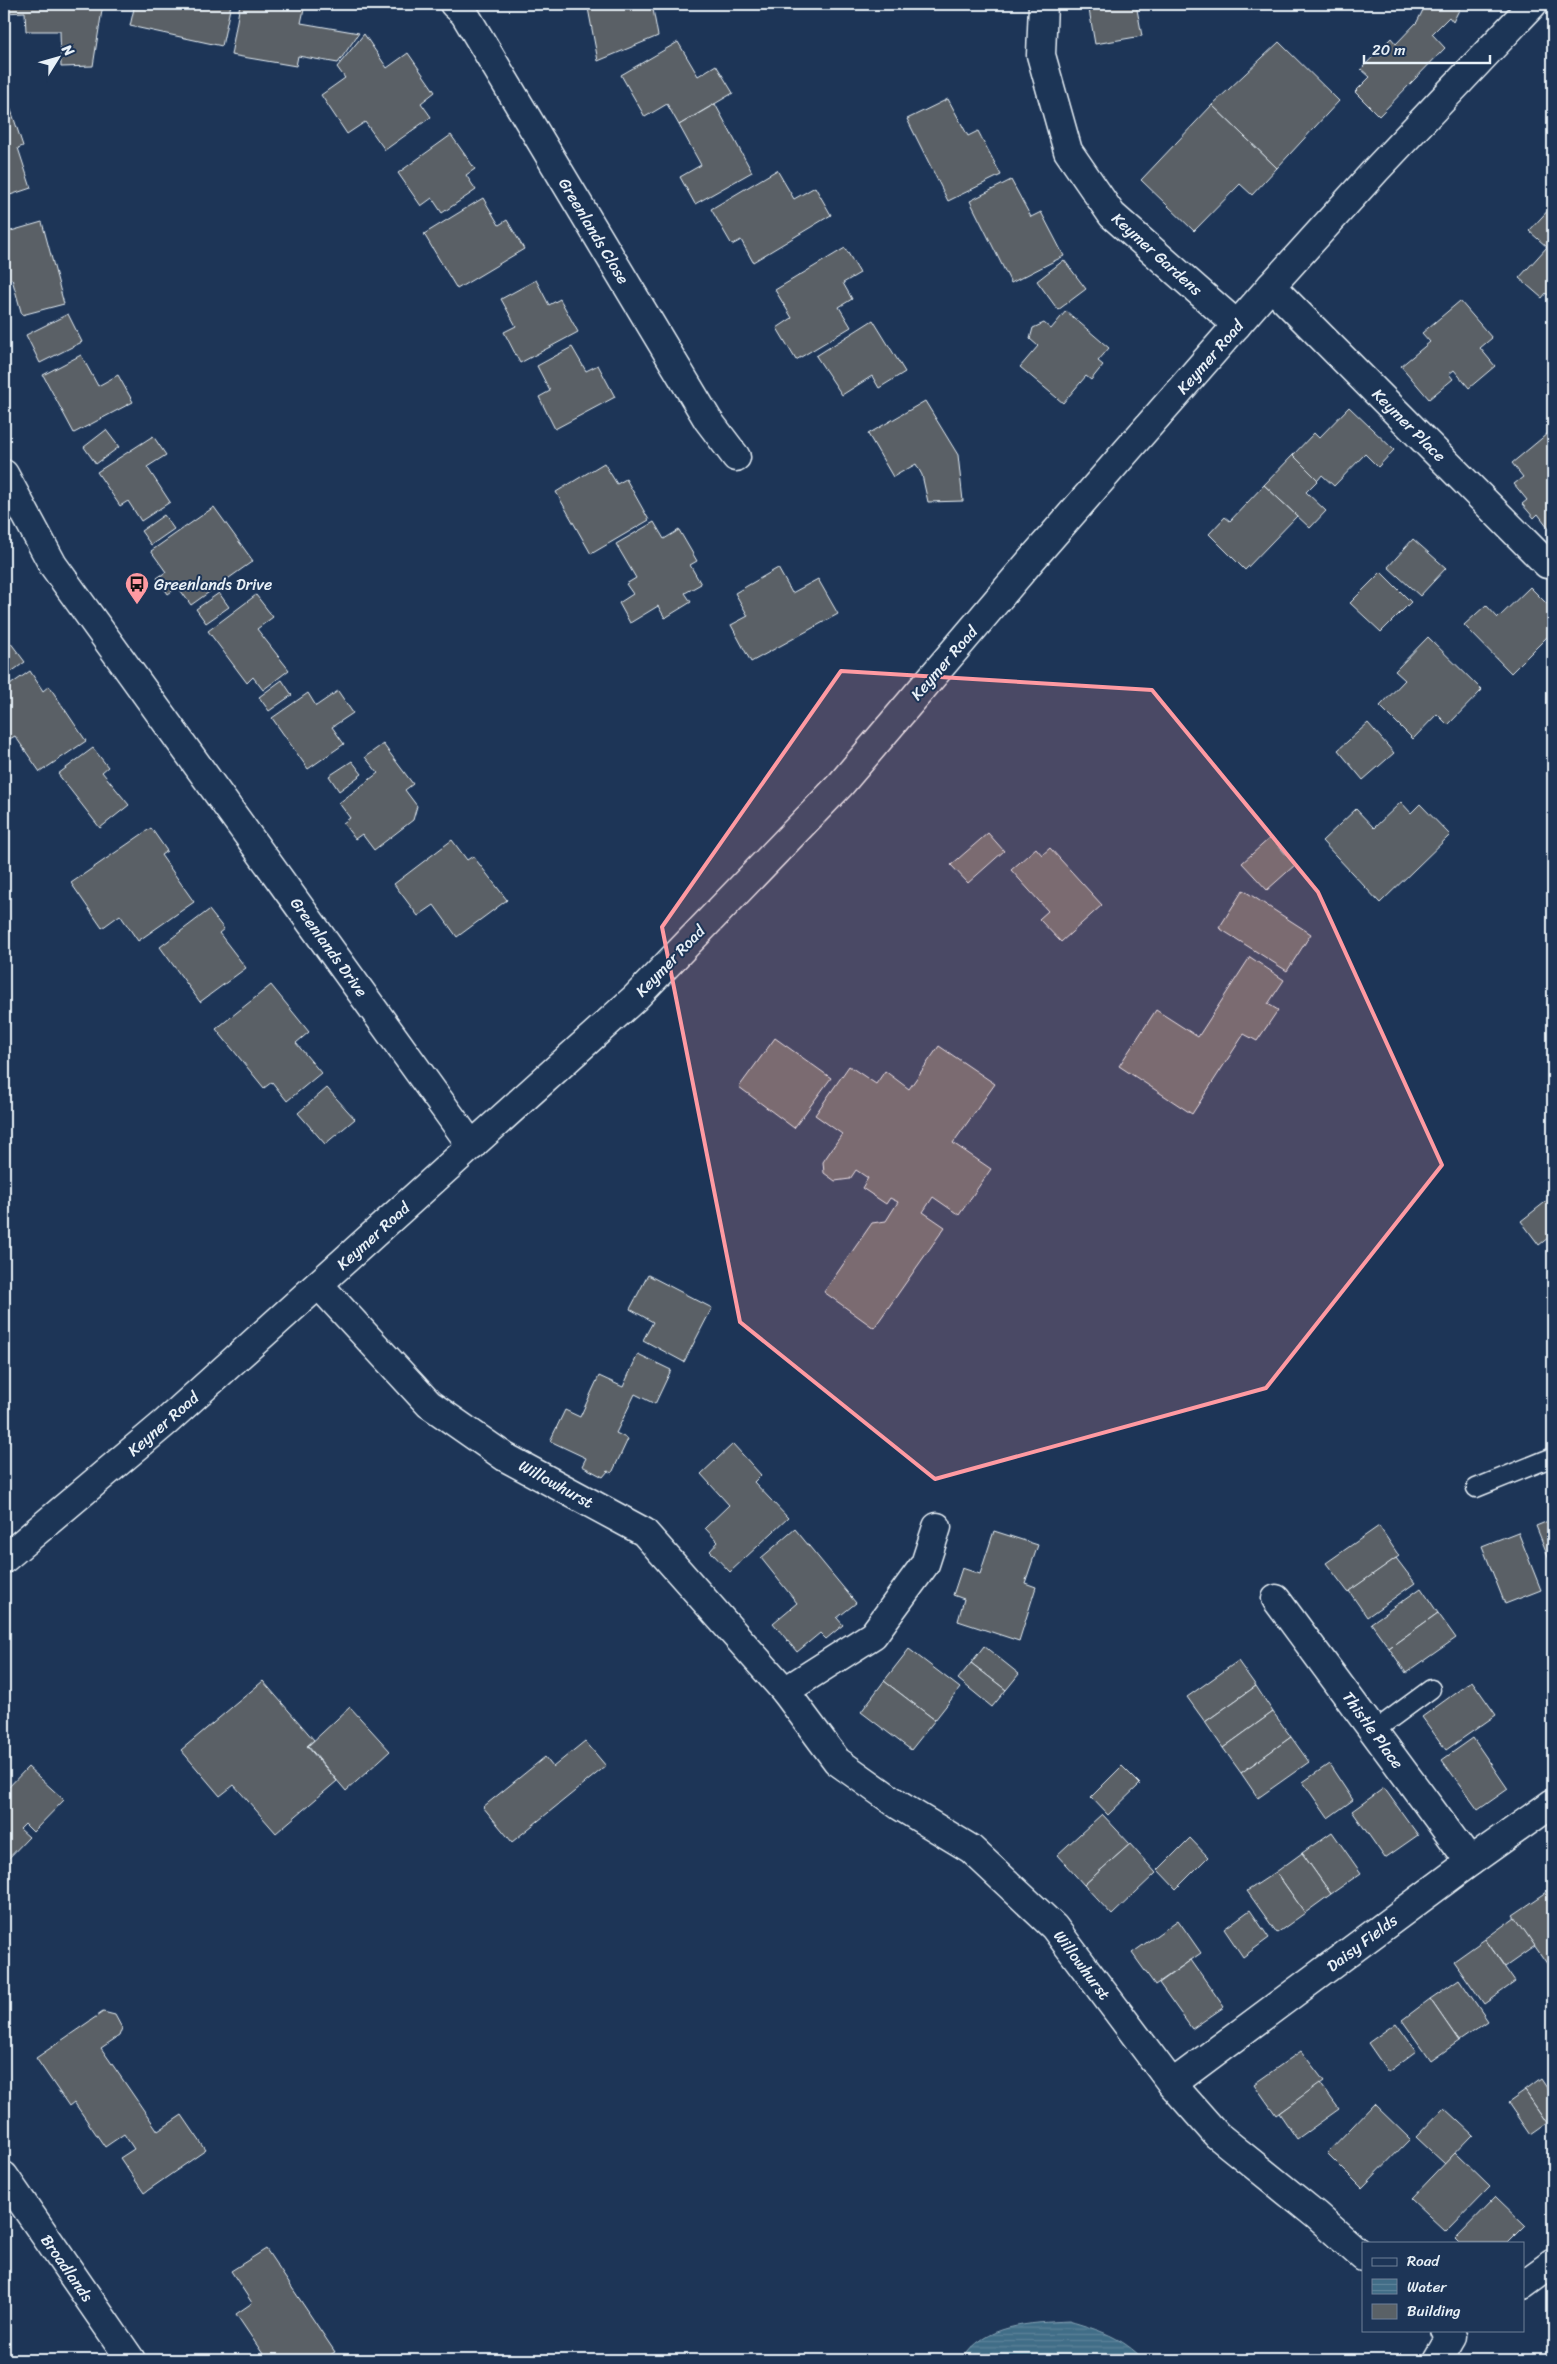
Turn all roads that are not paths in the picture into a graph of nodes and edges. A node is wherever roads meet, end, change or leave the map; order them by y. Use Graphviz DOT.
graph roads {
  1 [pos="454,4"];
  2 [pos="1043,4"];
  3 [pos="1533,4"];
  4 [pos="1271,286"];
  5 [pos="1237,325"];
  6 [pos="736,457"];
  7 [pos="4,474"];
  8 [pos="1547,564"];
  9 [pos="472,1146"];
  10 [pos="319,1285"];
  11 [pos="1553,1457"];
  12 [pos="1476,1488"];
  13 [pos="937,1527"];
  14 [pos="4,1559"];
  15 [pos="1276,1599"];
  16 [pos="1431,1689"];
  17 [pos="785,1691"];
  18 [pos="1374,1731"];
  19 [pos="1553,1803"];
  20 [pos="1470,1862"];
  21 [pos="1172,2084"];
  22 [pos="4,2176"];
  23 [pos="1362,2256"];
  24 [pos="1553,2263"];
  25 [pos="1524,2284"];
  26 [pos="1453,2332"];
  27 [pos="131,2360"];
  28 [pos="1438,2360"];
  1 -- 6 [label="street, Greenlands Close"];
  2 -- 5 [label="street, Keymer Gardens"];
  3 -- 4 [label="street, Keymer Road"];
  4 -- 5 [label="street, Keymer Road"];
  4 -- 8 [label="street, Keymer Place"];
  5 -- 9 [label="street, Keymer Road"];
  7 -- 9 [label="street, Greenlands Drive"];
  9 -- 10 [label="street, Keymer Road"];
  10 -- 14 [label="street, Keyner Road"];
  10 -- 17 [label="street, Willowhurst"];
  11 -- 12 [label="lane"];
  13 -- 17 [label="street"];
  15 -- 18 [label="street, Thistle Place"];
  16 -- 18 [label="lane"];
  17 -- 21 [label="street, Willowhurst"];
  18 -- 20 [label="street, Thistle Place"];
  19 -- 20 [label="street, Daisy Fields"];
  20 -- 21 [label="street, Daisy Fields"];
  21 -- 23 [label="street, Willowhurst"];
  22 -- 27 [label="street, Broadlands"];
  24 -- 25 [label="street"];
  26 -- 28 [label="street"];
}
